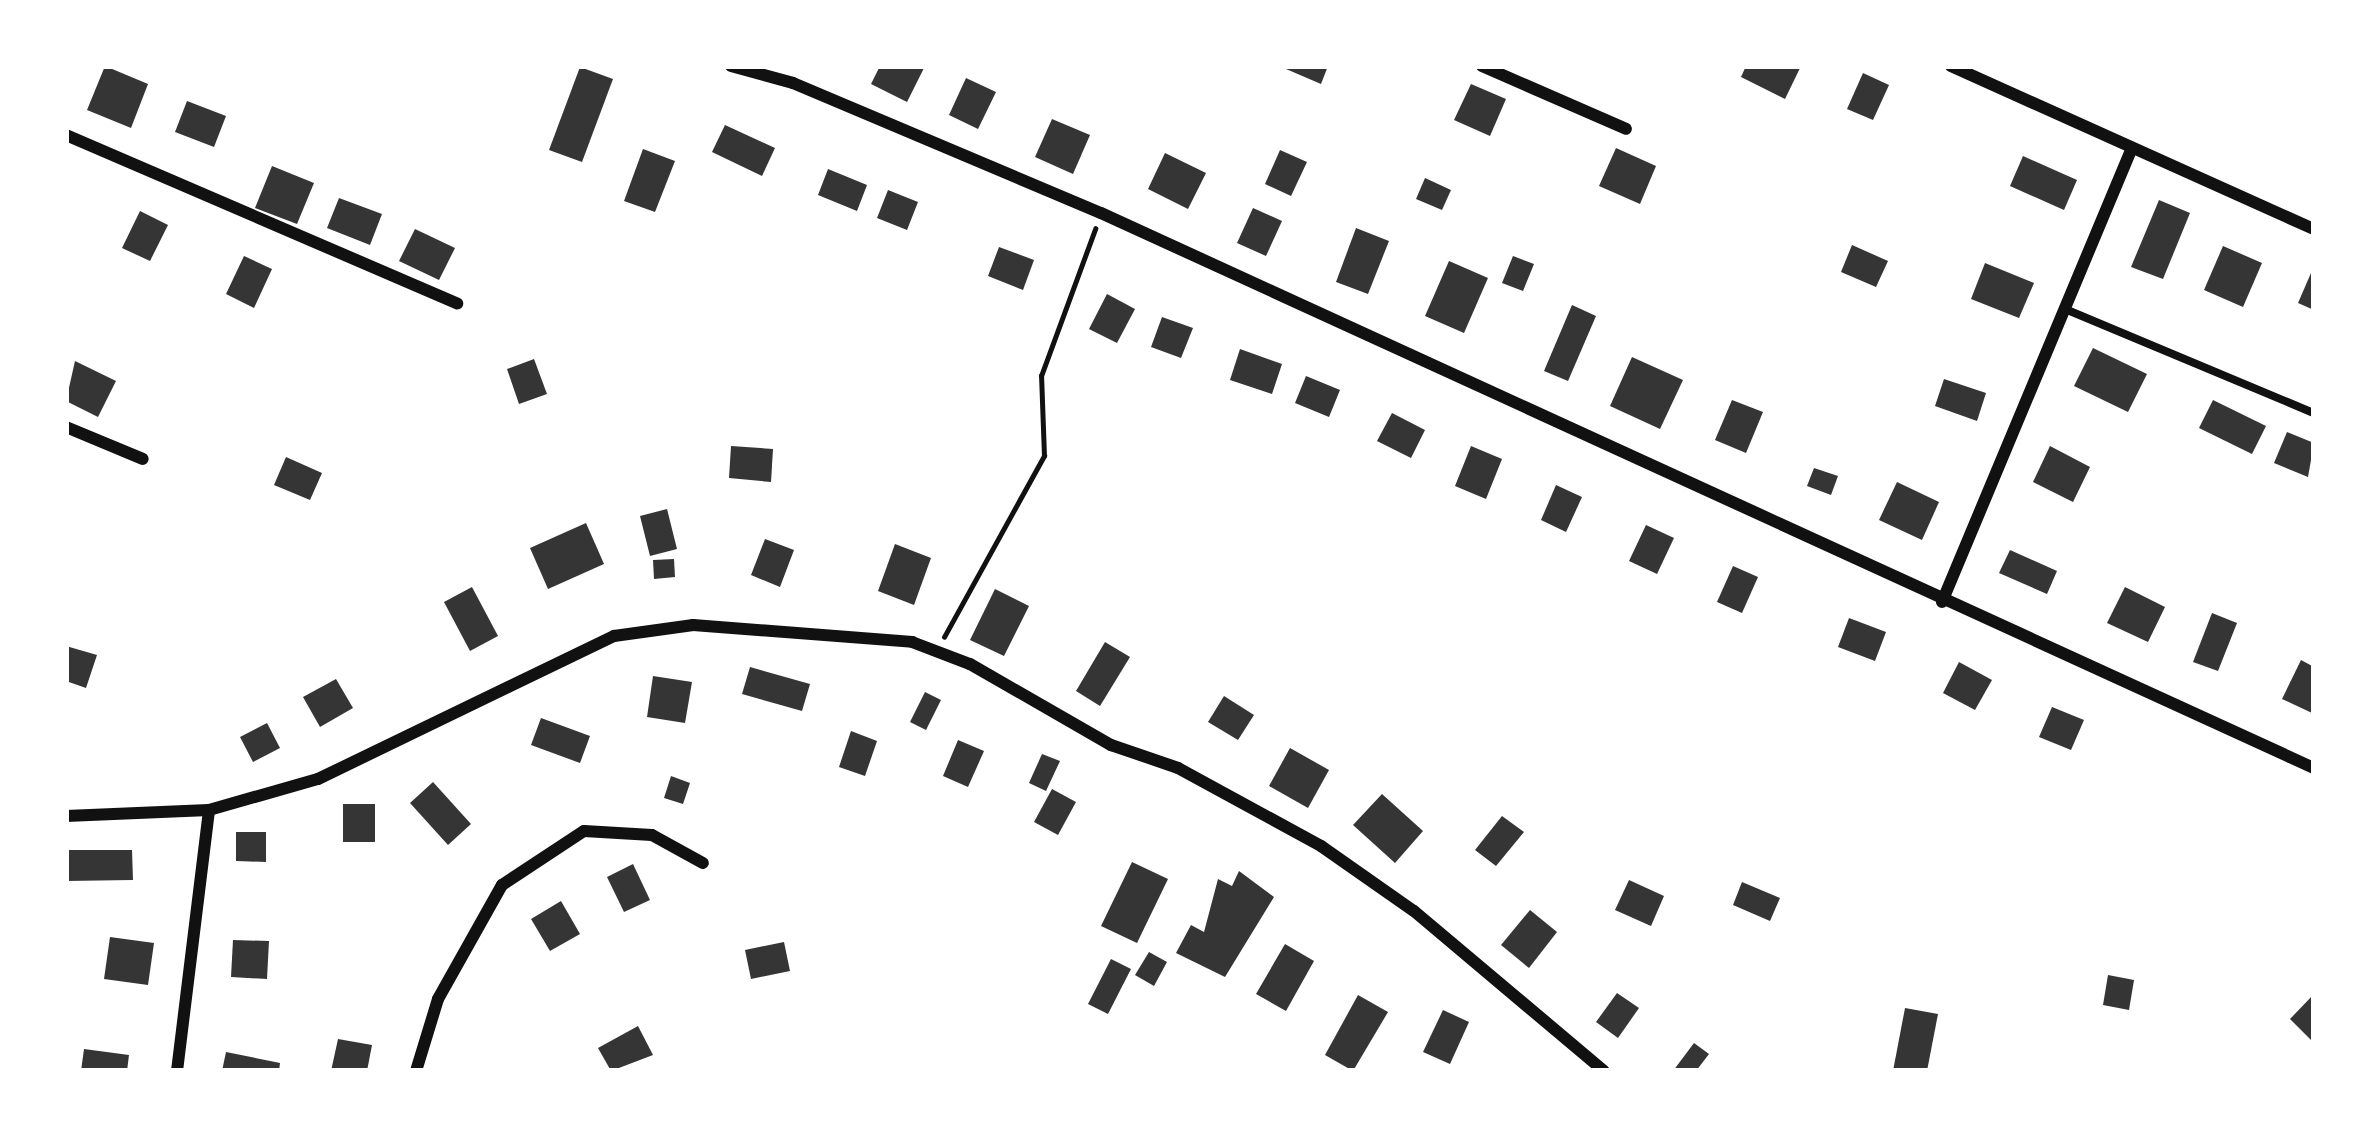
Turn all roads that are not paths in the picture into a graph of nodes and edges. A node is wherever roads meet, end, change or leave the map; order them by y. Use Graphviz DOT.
graph roads {
  1 [pos="731,66"];
  2 [pos="1482,66"];
  3 [pos="1951,66"];
  4 [pos="1626,129"];
  5 [pos="66,135"];
  6 [pos="2132,148"];
  7 [pos="2314,230"];
  8 [pos="457,304"];
  9 [pos="2064,309"];
  10 [pos="2314,413"];
  11 [pos="66,427"];
  12 [pos="143,459"];
  13 [pos="1942,602"];
  14 [pos="2314,768"];
  15 [pos="209,810"];
  16 [pos="66,816"];
  17 [pos="704,863"];
  18 [pos="177,1071"];
  19 [pos="416,1071"];
  20 [pos="1604,1071"];
  1 -- 13 [label="street"];
  2 -- 4 [label="street"];
  3 -- 6 [label="street"];
  5 -- 8 [label="street"];
  6 -- 7 [label="street"];
  6 -- 9 [label="street"];
  9 -- 10 [label="lane"];
  9 -- 13 [label="street"];
  11 -- 12 [label="street"];
  13 -- 14 [label="street"];
  15 -- 16 [label="street"];
  15 -- 18 [label="street"];
  15 -- 20 [label="street"];
  17 -- 19 [label="street"];
}
